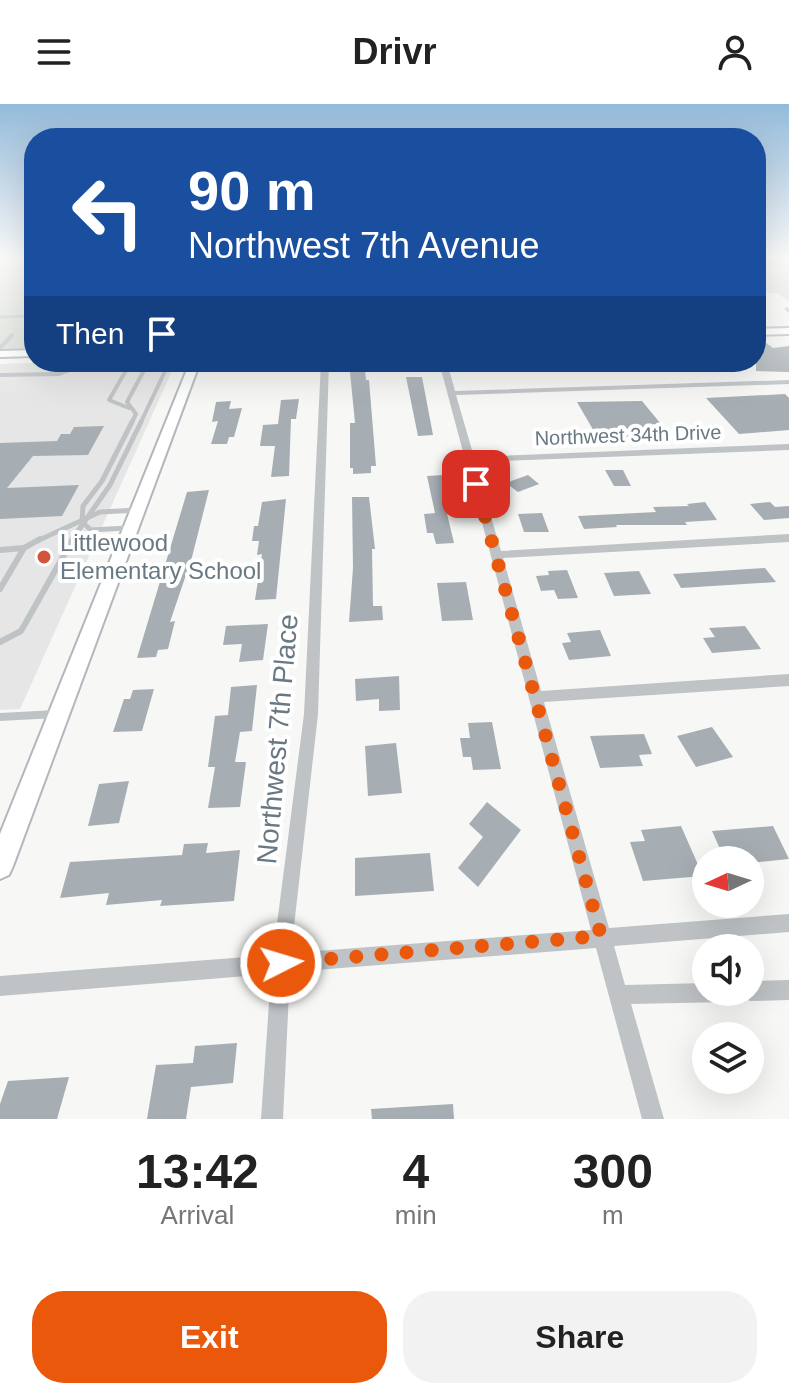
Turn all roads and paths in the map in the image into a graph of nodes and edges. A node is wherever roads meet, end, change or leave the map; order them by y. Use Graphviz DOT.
graph roads {
  1 [pos="24,316"];
  2 [pos="0,317"];
  3 [pos="789,331"];
  4 [pos="766,332"];
  5 [pos="12,335"];
  6 [pos="0,348"];
  7 [pos="24,353"];
  8 [pos="0,354"];
  9 [pos="63,372"];
  10 [pos="125,372"];
  11 [pos="143,372"];
  12 [pos="165,372"];
  13 [pos="191,372"];
  14 [pos="325,372"];
  15 [pos="446,372"];
  16 [pos="0,375"];
  17 [pos="789,382"];
  18 [pos="452,393"];
  19 [pos="129,408"];
  20 [pos="789,447"];
  21 [pos="469,460"];
  22 [pos="138,510"];
  23 [pos="82,522"];
  24 [pos="131,528"];
  25 [pos="789,538"];
  26 [pos="24,548"];
  27 [pos="0,550"];
  28 [pos="496,555"];
  29 [pos="0,589"];
  30 [pos="0,642"];
  31 [pos="789,680"];
  32 [pos="536,697"];
  33 [pos="59,714"];
  34 [pos="0,717"];
  35 [pos="0,866"];
  36 [pos="789,923"];
  37 [pos="601,936"];
  38 [pos="281,963"];
  39 [pos="0,986"];
  40 [pos="789,990"];
  41 [pos="764,991"];
  42 [pos="692,993"];
  43 [pos="618,995"];
  44 [pos="272,1119"];
  45 [pos="653,1119"];
  1 -- 2 [label="lane"];
  3 -- 4 [label="street"];
  5 -- 6 [label="lane"];
  7 -- 8 [label="street"];
  9 -- 16 [label="lane"];
  10 -- 19 [label="lane"];
  11 -- 19 [label="lane"];
  12 -- 23 [label="lane"];
  13 -- 22 [label="street"];
  14 -- 38 [label="street, Northwest 7th Place"];
  15 -- 18 [label="street"];
  17 -- 18 [label="street"];
  18 -- 21 [label="street"];
  19 -- 23 [label="lane"];
  20 -- 21 [label="street, Northwest 34th Drive"];
  21 -- 28 [label="street"];
  22 -- 23 [label="lane"];
  22 -- 24 [label="street"];
  23 -- 24 [label="lane"];
  23 -- 26 [label="lane"];
  23 -- 30 [label="lane"];
  24 -- 33 [label="street"];
  25 -- 28 [label="street"];
  26 -- 27 [label="lane"];
  26 -- 29 [label="lane"];
  28 -- 32 [label="street"];
  31 -- 32 [label="street"];
  32 -- 37 [label="street"];
  33 -- 34 [label="lane"];
  33 -- 35 [label="street"];
  36 -- 37 [label="street"];
  37 -- 38 [label="street"];
  37 -- 43 [label="street"];
  38 -- 39 [label="street"];
  38 -- 44 [label="street, Northwest 7th Place"];
  40 -- 41 [label="street"];
  42 -- 43 [label="street"];
  43 -- 45 [label="street"];
}
